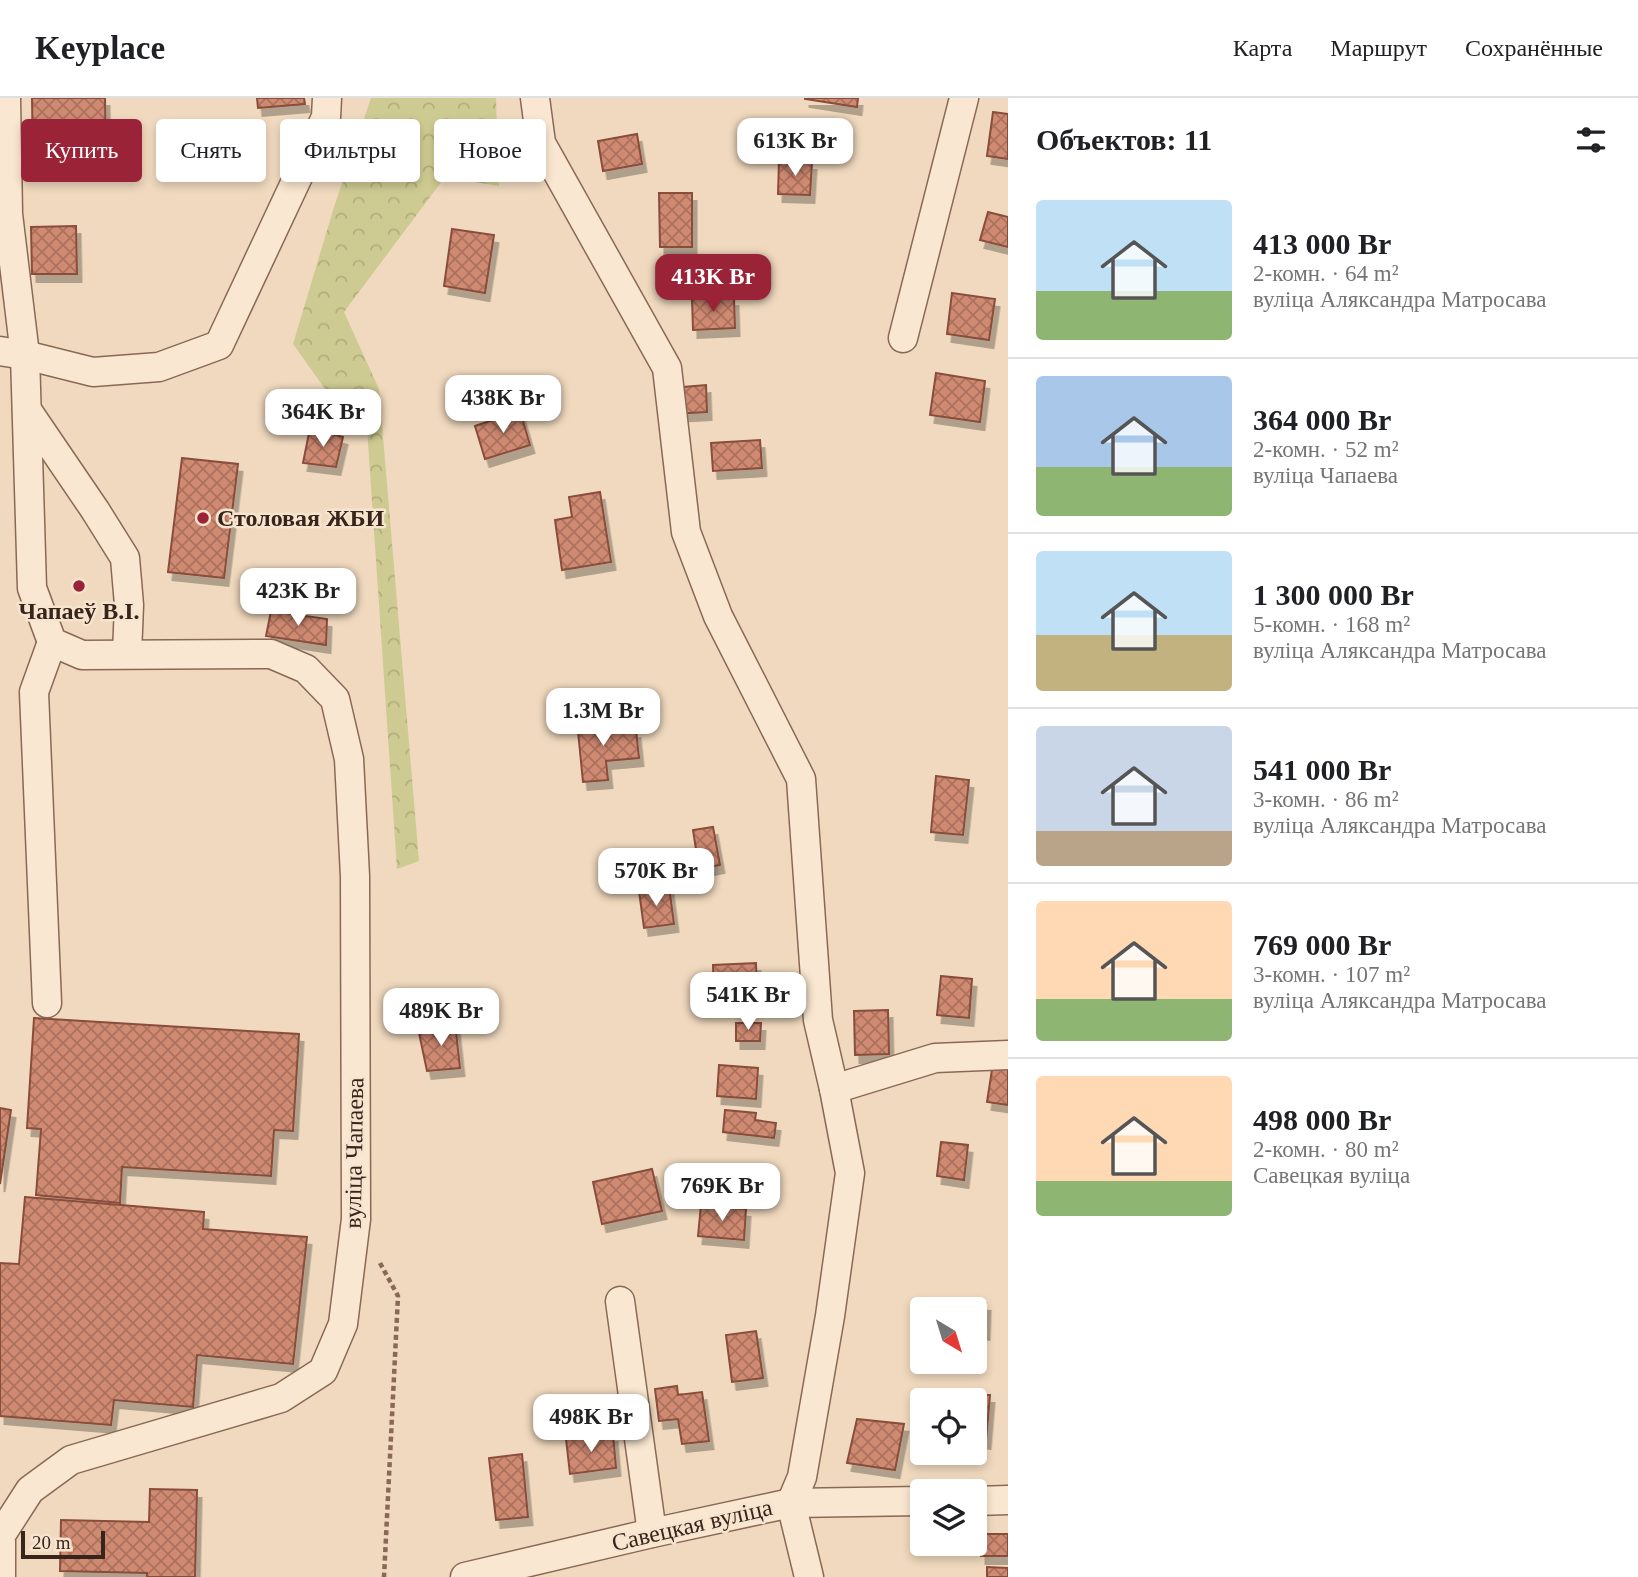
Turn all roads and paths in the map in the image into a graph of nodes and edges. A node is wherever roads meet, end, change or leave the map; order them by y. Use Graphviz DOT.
graph roads {
  1 [pos="6,98"];
  2 [pos="327,98"];
  3 [pos="535,98"];
  4 [pos="964,98"];
  5 [pos="903,338"];
  6 [pos="12,353"];
  7 [pos="27,410"];
  8 [pos="52,642"];
  9 [pos="127,654"];
  10 [pos="47,1003"];
  11 [pos="1008,1055"];
  12 [pos="834,1089"];
  13 [pos="356,1219"];
  14 [pos="620,1301"];
  15 [pos="987,1500"];
  16 [pos="1008,1500"];
  17 [pos="910,1501"];
  18 [pos="791,1503"];
  19 [pos="652,1533"];
  20 [pos="1,1577"];
  21 [pos="384,1577"];
  22 [pos="465,1577"];
  23 [pos="809,1577"];
  1 -- 6 [label="street"];
  2 -- 6 [label="street"];
  3 -- 12 [label="street"];
  4 -- 5 [label="street"];
  6 -- 7 [label="street"];
  7 -- 8 [label="street"];
  7 -- 9 [label="street"];
  8 -- 9 [label="street, вуліца Чапаева"];
  8 -- 10 [label="street"];
  9 -- 13 [label="street, вуліца Чапаева"];
  11 -- 12 [label="street"];
  12 -- 18 [label="street"];
  13 -- 20 [label="street, вуліца Чапаева"];
  13 -- 21 [label="path"];
  14 -- 19 [label="street"];
  15 -- 16 [label="street"];
  17 -- 18 [label="street, Савецкая вуліца"];
  18 -- 19 [label="street, Савецкая вуліца"];
  18 -- 23 [label="street"];
  19 -- 22 [label="street, Савецкая вуліца"];
}
